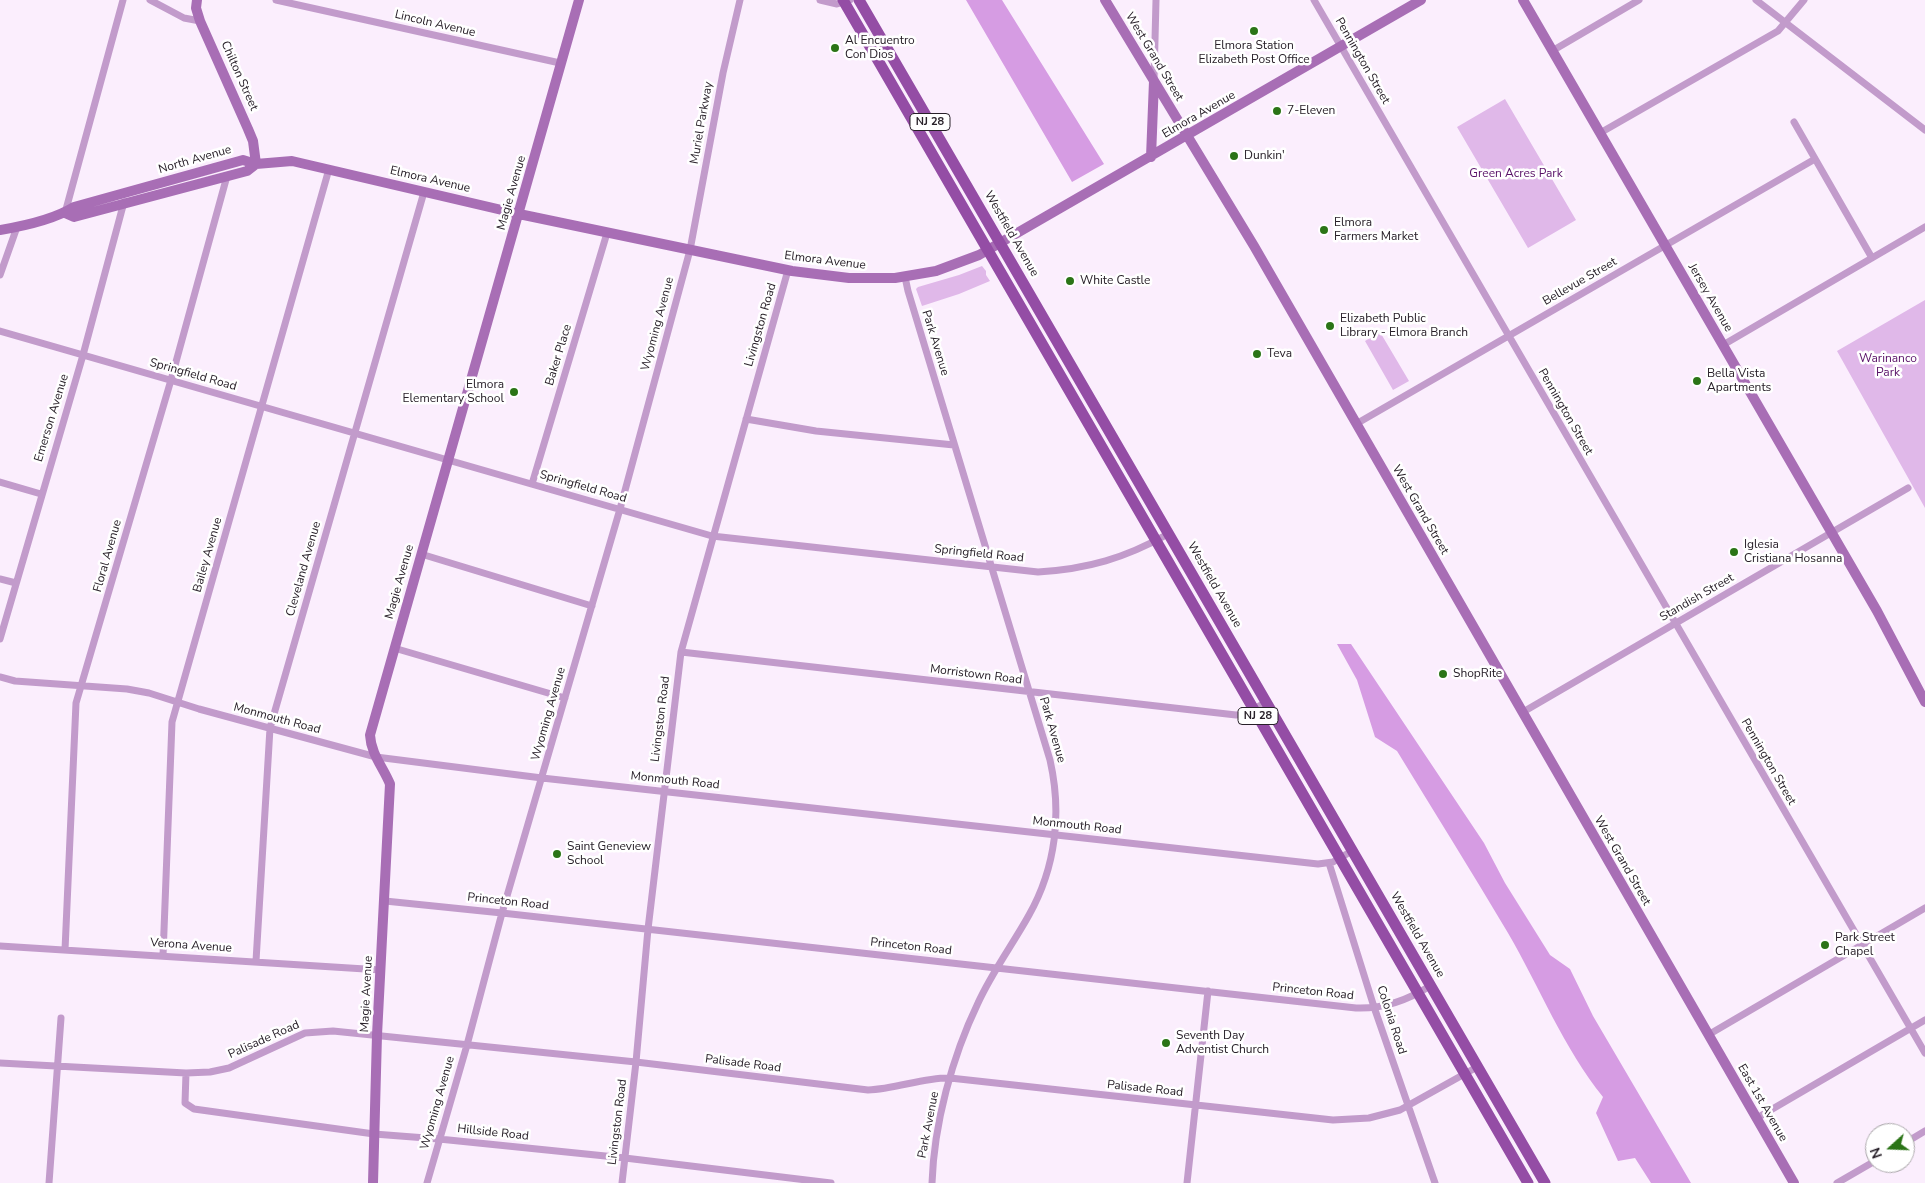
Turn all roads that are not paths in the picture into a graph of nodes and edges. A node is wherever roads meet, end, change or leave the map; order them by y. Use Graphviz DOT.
graph roads {
  1 [pos="123,0"];
  2 [pos="150,0"];
  3 [pos="197,0"];
  4 [pos="276,0"];
  5 [pos="579,0"];
  6 [pos="740,0"];
  7 [pos="820,0"];
  8 [pos="859,0"];
  9 [pos="1105,0"];
  10 [pos="1156,0"];
  11 [pos="1314,0"];
  12 [pos="1421,0"];
  13 [pos="1523,0"];
  14 [pos="1638,0"];
  15 [pos="1756,0"];
  16 [pos="1804,0"];
  17 [pos="846,1"];
  18 [pos="200,20"];
  19 [pos="1786,23"];
  20 [pos="1341,47"];
  21 [pos="1552,51"];
  22 [pos="560,63"];
  23 [pos="1154,80"];
  24 [pos="918,101"];
  25 [pos="906,108"];
  26 [pos="1794,122"];
  27 [pos="1925,130"];
  28 [pos="1600,133"];
  29 [pos="1188,136"];
  30 [pos="1151,157"];
  31 [pos="1815,159"];
  32 [pos="256,164"];
  33 [pos="329,169"];
  34 [pos="227,176"];
  35 [pos="424,192"];
  36 [pos="124,202"];
  37 [pos="65,213"];
  38 [pos="519,214"];
  39 [pos="18,227"];
  40 [pos="1925,227"];
  41 [pos="0,230"];
  42 [pos="607,233"];
  43 [pos="1000,243"];
  44 [pos="1665,246"];
  45 [pos="690,250"];
  46 [pos="988,250"];
  47 [pos="1872,258"];
  48 [pos="788,270"];
  49 [pos="0,275"];
  50 [pos="905,277"];
  51 [pos="0,331"];
  52 [pos="1508,336"];
  53 [pos="1723,346"];
  54 [pos="83,355"];
  55 [pos="171,380"];
  56 [pos="1083,387"];
  57 [pos="1071,394"];
  58 [pos="261,406"];
  59 [pos="746,419"];
  60 [pos="1356,424"];
  61 [pos="355,433"];
  62 [pos="954,445"];
  63 [pos="448,460"];
  64 [pos="0,482"];
  65 [pos="532,484"];
  66 [pos="1908,488"];
  67 [pos="41,494"];
  68 [pos="620,509"];
  69 [pos="1831,532"];
  70 [pos="1168,534"];
  71 [pos="712,536"];
  72 [pos="1156,540"];
  73 [pos="421,554"];
  74 [pos="992,566"];
  75 [pos="0,578"];
  76 [pos="16,583"];
  77 [pos="592,606"];
  78 [pos="1674,624"];
  79 [pos="0,639"];
  80 [pos="394,648"];
  81 [pos="681,652"];
  82 [pos="0,677"];
  83 [pos="82,686"];
  84 [pos="1030,692"];
  85 [pos="565,698"];
  86 [pos="178,702"];
  87 [pos="1266,702"];
  88 [pos="1925,702"];
  89 [pos="1254,709"];
  90 [pos="1523,712"];
  91 [pos="270,728"];
  92 [pos="376,757"];
  93 [pos="542,778"];
  94 [pos="665,791"];
  95 [pos="1055,835"];
  96 [pos="1352,851"];
  97 [pos="1335,860"];
  98 [pos="385,902"];
  99 [pos="1925,908"];
  100 [pos="502,913"];
  101 [pos="648,929"];
  102 [pos="1862,945"];
  103 [pos="0,946"];
  104 [pos="65,950"];
  105 [pos="163,956"];
  106 [pos="256,961"];
  107 [pos="998,968"];
  108 [pos="381,970"];
  109 [pos="1430,986"];
  110 [pos="1208,991"];
  111 [pos="1418,993"];
  112 [pos="1374,1007"];
  113 [pos="61,1018"];
  114 [pos="1925,1020"];
  115 [pos="1911,1028"];
  116 [pos="377,1035"];
  117 [pos="1708,1035"];
  118 [pos="467,1045"];
  119 [pos="1925,1053"];
  120 [pos="0,1062"];
  121 [pos="636,1062"];
  122 [pos="59,1066"];
  123 [pos="1478,1067"];
  124 [pos="186,1073"];
  125 [pos="1465,1074"];
  126 [pos="950,1078"];
  127 [pos="1195,1106"];
  128 [pos="1408,1107"];
  129 [pos="1757,1118"];
  130 [pos="374,1134"];
  131 [pos="439,1139"];
  132 [pos="625,1158"];
  133 [pos="1865,1166"];
  134 [pos="49,1183"];
  135 [pos="373,1183"];
  136 [pos="427,1183"];
  137 [pos="622,1183"];
  138 [pos="831,1183"];
  139 [pos="932,1183"];
  140 [pos="1187,1183"];
  141 [pos="1435,1183"];
  142 [pos="1528,1183"];
  143 [pos="1545,1183"];
  144 [pos="1794,1183"];
  145 [pos="1837,1183"];
  1 -- 37 [label="street"];
  2 -- 18 [label="street"];
  3 -- 18 [label="street, Chilton Street"];
  4 -- 22 [label="street, Lincoln Avenue"];
  5 -- 22 [label="street, Magie Avenue"];
  6 -- 45 [label="street, Muriel Parkway"];
  7 -- 17 [label="street"];
  8 -- 24 [label="main road, Westfield Avenue / NJ 28"];
  9 -- 23 [label="street, West Grand Street"];
  10 -- 23 [label="street"];
  11 -- 20 [label="street, Pennington Street"];
  12 -- 20 [label="street, Elmora Avenue"];
  13 -- 21 [label="street, Jersey Avenue"];
  14 -- 21 [label="street"];
  15 -- 19 [label="street"];
  16 -- 19 [label="street"];
  17 -- 25 [label="main road, NJ 28"];
  18 -- 32 [label="street, Chilton Street"];
  19 -- 27 [label="street"];
  19 -- 28 [label="street"];
  20 -- 29 [label="street, Elmora Avenue"];
  20 -- 52 [label="street, Pennington Street"];
  21 -- 28 [label="street, Jersey Avenue"];
  22 -- 38 [label="street, Magie Avenue"];
  23 -- 29 [label="street, West Grand Street"];
  23 -- 30 [label="street"];
  24 -- 25 [label="main road"];
  24 -- 43 [label="main road, Westfield Avenue / NJ 28"];
  25 -- 46 [label="main road, NJ 28"];
  26 -- 31 [label="street"];
  28 -- 44 [label="street, Jersey Avenue"];
  29 -- 30 [label="street, Elmora Avenue"];
  29 -- 60 [label="street, West Grand Street"];
  30 -- 43 [label="street, Elmora Avenue"];
  31 -- 44 [label="street, Bellevue Street"];
  31 -- 47 [label="street"];
  32 -- 33 [label="street, Elmora Avenue"];
  32 -- 34 [label="street, North Avenue"];
  32 -- 37 [label="street, North Avenue"];
  33 -- 35 [label="street, Elmora Avenue"];
  33 -- 58 [label="street, Bailey Avenue"];
  34 -- 36 [label="street, North Avenue"];
  34 -- 55 [label="street, Floral Avenue"];
  35 -- 38 [label="street, Elmora Avenue"];
  35 -- 61 [label="street, Cleveland Avenue"];
  36 -- 37 [label="street, North Avenue"];
  36 -- 54 [label="street, Emerson Avenue"];
  37 -- 39 [label="street, North Avenue"];
  38 -- 42 [label="street, Elmora Avenue"];
  38 -- 63 [label="street, Magie Avenue"];
  39 -- 41 [label="street, North Avenue"];
  39 -- 49 [label="street"];
  40 -- 47 [label="street"];
  42 -- 45 [label="street, Elmora Avenue"];
  42 -- 65 [label="street, Baker Place"];
  43 -- 46 [label="street, Elmora Avenue"];
  43 -- 56 [label="main road, Westfield Avenue / NJ 28"];
  44 -- 52 [label="street, Bellevue Street"];
  44 -- 53 [label="street, Jersey Avenue"];
  45 -- 48 [label="street, Elmora Avenue"];
  45 -- 68 [label="street, Wyoming Avenue"];
  46 -- 50 [label="street, Elmora Avenue"];
  46 -- 57 [label="main road, NJ 28"];
  47 -- 53 [label="street"];
  48 -- 50 [label="street, Elmora Avenue"];
  48 -- 59 [label="street, Livingston Road"];
  50 -- 62 [label="street, Park Avenue"];
  51 -- 54 [label="street, Springfield Road"];
  52 -- 60 [label="street, Bellevue Street"];
  52 -- 78 [label="street, Pennington Street"];
  53 -- 69 [label="street, Jersey Avenue"];
  54 -- 55 [label="street, Springfield Road"];
  54 -- 67 [label="street, Emerson Avenue"];
  55 -- 58 [label="street, Springfield Road"];
  55 -- 83 [label="street, Floral Avenue"];
  56 -- 57 [label="main road"];
  56 -- 70 [label="main road, Westfield Avenue / NJ 28"];
  57 -- 72 [label="main road, NJ 28"];
  58 -- 61 [label="street, Springfield Road"];
  58 -- 86 [label="street, Bailey Avenue"];
  59 -- 62 [label="street"];
  59 -- 71 [label="street, Livingston Road"];
  60 -- 90 [label="street, West Grand Street"];
  61 -- 63 [label="street, Springfield Road"];
  61 -- 91 [label="street, Cleveland Avenue"];
  62 -- 74 [label="street, Park Avenue"];
  63 -- 65 [label="street, Springfield Road"];
  63 -- 73 [label="street, Magie Avenue"];
  64 -- 67 [label="street"];
  65 -- 68 [label="street, Springfield Road"];
  66 -- 69 [label="street, Standish Street"];
  67 -- 76 [label="street, Emerson Avenue"];
  68 -- 71 [label="street, Springfield Road"];
  68 -- 77 [label="street, Wyoming Avenue"];
  69 -- 78 [label="street, Standish Street"];
  69 -- 88 [label="street, Jersey Avenue"];
  70 -- 72 [label="street, Springfield Road"];
  70 -- 87 [label="main road, Westfield Avenue / NJ 28"];
  71 -- 74 [label="street, Springfield Road"];
  71 -- 81 [label="street, Livingston Road"];
  72 -- 74 [label="street, Springfield Road"];
  72 -- 89 [label="main road, NJ 28"];
  73 -- 77 [label="street"];
  73 -- 80 [label="street, Magie Avenue"];
  74 -- 84 [label="street, Park Avenue"];
  75 -- 76 [label="street"];
  76 -- 79 [label="street, Emerson Avenue"];
  77 -- 85 [label="street, Wyoming Avenue"];
  78 -- 90 [label="street, Standish Street"];
  78 -- 102 [label="street, Pennington Street"];
  80 -- 85 [label="street"];
  80 -- 92 [label="street, Magie Avenue"];
  81 -- 84 [label="street, Morristown Road"];
  81 -- 94 [label="street, Livingston Road"];
  82 -- 83 [label="street, Monmouth Road"];
  83 -- 86 [label="street, Monmouth Road"];
  83 -- 104 [label="street, Floral Avenue"];
  84 -- 89 [label="street, Morristown Road"];
  84 -- 95 [label="street, Park Avenue"];
  85 -- 93 [label="street, Wyoming Avenue"];
  86 -- 91 [label="street, Monmouth Road"];
  86 -- 105 [label="street, Bailey Avenue"];
  87 -- 89 [label="street, Morristown Road"];
  87 -- 96 [label="main road, Westfield Avenue / NJ 28"];
  89 -- 97 [label="main road, NJ 28"];
  90 -- 117 [label="street, West Grand Street"];
  91 -- 92 [label="street, Monmouth Road"];
  91 -- 106 [label="street, Cleveland Avenue"];
  92 -- 93 [label="street, Monmouth Road"];
  92 -- 98 [label="street, Magie Avenue"];
  93 -- 94 [label="street, Monmouth Road"];
  93 -- 100 [label="street, Wyoming Avenue"];
  94 -- 95 [label="street, Monmouth Road"];
  94 -- 101 [label="street, Livingston Road"];
  95 -- 97 [label="street, Monmouth Road"];
  95 -- 107 [label="street, Park Avenue"];
  96 -- 97 [label="street"];
  96 -- 109 [label="main road, Westfield Avenue / NJ 28"];
  97 -- 111 [label="main road, NJ 28"];
  97 -- 112 [label="street, Colonia Road"];
  98 -- 100 [label="street, Princeton Road"];
  98 -- 108 [label="street, Magie Avenue"];
  99 -- 102 [label="street"];
  100 -- 101 [label="street, Princeton Road"];
  100 -- 118 [label="street, Wyoming Avenue"];
  101 -- 107 [label="street, Princeton Road"];
  101 -- 121 [label="street, Livingston Road"];
  102 -- 115 [label="street, Pennington Street"];
  102 -- 117 [label="street"];
  103 -- 104 [label="street, Verona Avenue"];
  104 -- 105 [label="street, Verona Avenue"];
  105 -- 106 [label="street, Verona Avenue"];
  106 -- 108 [label="street, Verona Avenue"];
  107 -- 110 [label="street, Princeton Road"];
  107 -- 126 [label="street, Park Avenue"];
  108 -- 116 [label="street, Magie Avenue"];
  109 -- 111 [label="street, Princeton Road"];
  109 -- 123 [label="main road, Westfield Avenue / NJ 28"];
  110 -- 112 [label="street, Princeton Road"];
  110 -- 127 [label="street"];
  111 -- 112 [label="street, Princeton Road"];
  111 -- 125 [label="main road, NJ 28"];
  112 -- 128 [label="street, Colonia Road"];
  113 -- 122 [label="street"];
  114 -- 115 [label="street"];
  115 -- 119 [label="street, Pennington Street"];
  115 -- 129 [label="street"];
  116 -- 118 [label="street, Palisade Road"];
  116 -- 124 [label="street, Palisade Road"];
  116 -- 130 [label="street, Magie Avenue"];
  117 -- 129 [label="street, East 1st Avenue"];
  118 -- 121 [label="street, Palisade Road"];
  118 -- 131 [label="street, Wyoming Avenue"];
  120 -- 122 [label="street, Palisade Road"];
  121 -- 126 [label="street, Palisade Road"];
  121 -- 132 [label="street, Livingston Road"];
  122 -- 124 [label="street, Palisade Road"];
  122 -- 134 [label="street"];
  123 -- 125 [label="street, Palisade Road"];
  123 -- 143 [label="main road, Westfield Avenue / NJ 28"];
  124 -- 130 [label="street, Hillside Road"];
  125 -- 128 [label="street, Palisade Road"];
  125 -- 142 [label="main road, NJ 28"];
  126 -- 127 [label="street, Palisade Road"];
  126 -- 139 [label="street, Park Avenue"];
  127 -- 128 [label="street, Palisade Road"];
  127 -- 140 [label="street"];
  128 -- 141 [label="street, Colonia Road"];
  129 -- 144 [label="street, East 1st Avenue"];
  130 -- 131 [label="street, Hillside Road"];
  130 -- 135 [label="street, Magie Avenue"];
  131 -- 132 [label="street, Hillside Road"];
  131 -- 136 [label="street, Wyoming Avenue"];
  132 -- 137 [label="street, Livingston Road"];
  132 -- 138 [label="street, Hillside Road"];
  133 -- 145 [label="street"];
}
